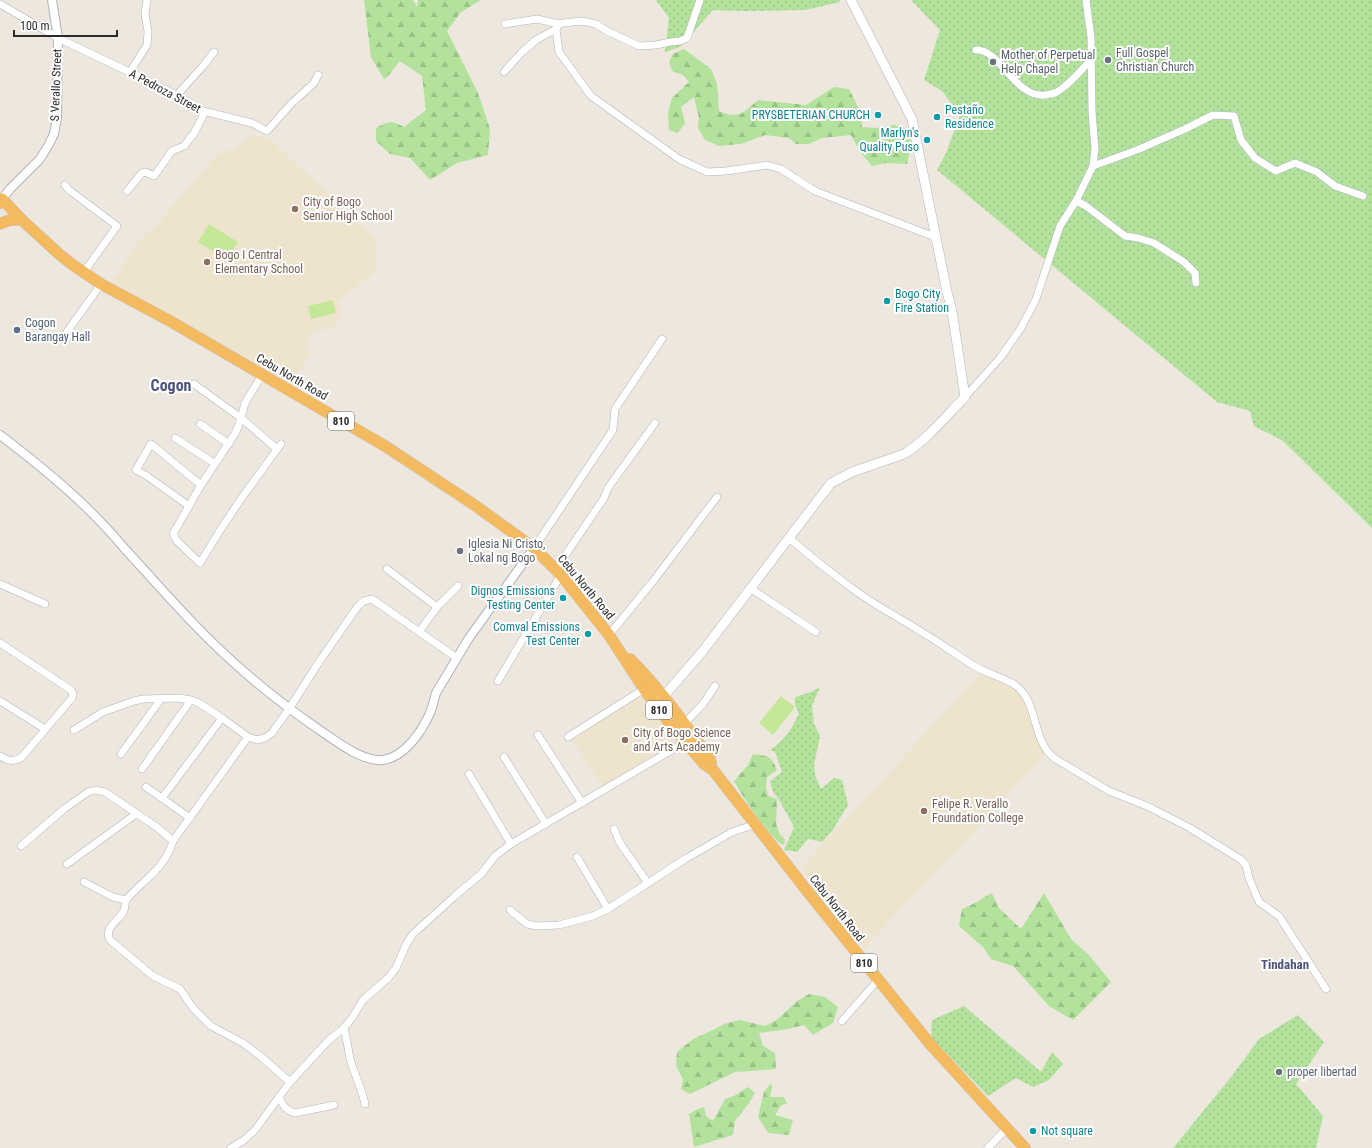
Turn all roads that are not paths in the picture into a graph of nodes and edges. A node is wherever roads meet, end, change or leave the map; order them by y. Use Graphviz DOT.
graph roads {
  1 [pos="52,0"];
  2 [pos="147,0"];
  3 [pos="700,0"];
  4 [pos="852,0"];
  5 [pos="1086,0"];
  6 [pos="0,4"];
  7 [pos="505,24"];
  8 [pos="557,27"];
  9 [pos="58,38"];
  10 [pos="976,50"];
  11 [pos="214,52"];
  12 [pos="1091,60"];
  13 [pos="130,72"];
  14 [pos="504,72"];
  15 [pos="318,75"];
  16 [pos="176,95"];
  17 [pos="203,111"];
  18 [pos="1093,166"];
  19 [pos="65,185"];
  20 [pos="127,191"];
  21 [pos="1363,196"];
  22 [pos="1,200"];
  23 [pos="1076,201"];
  24 [pos="22,220"];
  25 [pos="0,224"];
  26 [pos="935,237"];
  27 [pos="84,272"];
  28 [pos="1196,283"];
  29 [pos="101,284"];
  30 [pos="67,332"];
  31 [pos="662,339"];
  32 [pos="262,375"];
  33 [pos="194,384"];
  34 [pos="965,397"];
  35 [pos="242,418"];
  36 [pos="655,423"];
  37 [pos="200,424"];
  38 [pos="0,435"];
  39 [pos="175,438"];
  40 [pos="229,444"];
  41 [pos="214,463"];
  42 [pos="200,485"];
  43 [pos="717,497"];
  44 [pos="189,506"];
  45 [pos="790,538"];
  46 [pos="534,548"];
  47 [pos="387,569"];
  48 [pos="558,572"];
  49 [pos="0,584"];
  50 [pos="458,586"];
  51 [pos="750,588"];
  52 [pos="45,604"];
  53 [pos="437,607"];
  54 [pos="419,632"];
  55 [pos="816,632"];
  56 [pos="611,638"];
  57 [pos="0,643"];
  58 [pos="457,658"];
  59 [pos="498,681"];
  60 [pos="715,686"];
  61 [pos="644,688"];
  62 [pos="664,696"];
  63 [pos="161,699"];
  64 [pos="191,700"];
  65 [pos="0,701"];
  66 [pos="654,703"];
  67 [pos="673,708"];
  68 [pos="289,709"];
  69 [pos="663,715"];
  70 [pos="222,718"];
  71 [pos="685,723"];
  72 [pos="45,729"];
  73 [pos="74,730"];
  74 [pos="538,734"];
  75 [pos="248,737"];
  76 [pos="568,737"];
  77 [pos="690,740"];
  78 [pos="121,754"];
  79 [pos="0,756"];
  80 [pos="504,758"];
  81 [pos="142,769"];
  82 [pos="469,774"];
  83 [pos="146,787"];
  84 [pos="162,798"];
  85 [pos="582,803"];
  86 [pos="136,814"];
  87 [pos="190,818"];
  88 [pos="546,824"];
  89 [pos="756,824"];
  90 [pos="614,829"];
  91 [pos="173,841"];
  92 [pos="511,844"];
  93 [pos="21,846"];
  94 [pos="577,857"];
  95 [pos="67,864"];
  96 [pos="84,882"];
  97 [pos="648,883"];
  98 [pos="126,900"];
  99 [pos="608,909"];
  100 [pos="510,910"];
  101 [pos="878,980"];
  102 [pos="1326,989"];
  103 [pos="842,1021"];
  104 [pos="344,1028"];
  105 [pos="290,1082"];
  106 [pos="279,1097"];
  107 [pos="365,1104"];
  108 [pos="334,1105"];
  109 [pos="1006,1129"];
  110 [pos="231,1148"];
  111 [pos="988,1148"];
  112 [pos="1025,1148"];
  1 -- 9 [label="street, S Verallo Street"];
  2 -- 13 [label="street"];
  3 -- 8 [label="street"];
  4 -- 26 [label="main road"];
  5 -- 12 [label="street"];
  6 -- 9 [label="street, A Pedroza Street"];
  7 -- 8 [label="street"];
  8 -- 14 [label="street"];
  8 -- 26 [label="street"];
  9 -- 13 [label="street, A Pedroza Street"];
  9 -- 22 [label="street, S Verallo Street"];
  10 -- 12 [label="street"];
  11 -- 16 [label="street"];
  12 -- 18 [label="street"];
  13 -- 16 [label="street, A Pedroza Street"];
  15 -- 17 [label="street, A Pedroza Street"];
  16 -- 17 [label="street, A Pedroza Street"];
  17 -- 20 [label="street"];
  18 -- 21 [label="street"];
  18 -- 23 [label="street"];
  19 -- 27 [label="street"];
  22 -- 24 [label="highway, Cebu North Road / 810"];
  23 -- 28 [label="street"];
  23 -- 34 [label="street"];
  24 -- 25 [label="highway"];
  24 -- 27 [label="highway, Cebu North Road / 810"];
  26 -- 34 [label="main road"];
  27 -- 29 [label="highway, Cebu North Road / 810"];
  29 -- 30 [label="street"];
  29 -- 32 [label="highway, Cebu North Road / 810"];
  31 -- 46 [label="street"];
  32 -- 35 [label="street"];
  32 -- 46 [label="highway, Cebu North Road / 810"];
  33 -- 35 [label="street"];
  34 -- 45 [label="main road"];
  35 -- 40 [label="street"];
  35 -- 44 [label="street"];
  36 -- 48 [label="street"];
  37 -- 40 [label="street"];
  38 -- 68 [label="street"];
  39 -- 41 [label="street"];
  40 -- 41 [label="street"];
  41 -- 42 [label="street"];
  42 -- 44 [label="street"];
  42 -- 44 [label="street"];
  43 -- 56 [label="street"];
  45 -- 51 [label="main road"];
  45 -- 102 [label="street"];
  46 -- 48 [label="highway, Cebu North Road / 810"];
  46 -- 58 [label="street"];
  47 -- 53 [label="street"];
  48 -- 56 [label="highway, Cebu North Road / 810"];
  48 -- 59 [label="street"];
  49 -- 52 [label="street"];
  50 -- 53 [label="street"];
  51 -- 55 [label="street"];
  51 -- 62 [label="main road"];
  53 -- 54 [label="street"];
  54 -- 58 [label="street"];
  54 -- 68 [label="street"];
  56 -- 61 [label="highway, Cebu North Road / 810"];
  56 -- 62 [label="highway, Cebu North Road / 810"];
  57 -- 72 [label="street"];
  58 -- 68 [label="street"];
  60 -- 71 [label="street"];
  61 -- 66 [label="highway, Cebu North Road / 810"];
  61 -- 76 [label="street"];
  62 -- 66 [label="main road"];
  62 -- 67 [label="highway, Cebu North Road / 810"];
  63 -- 64 [label="street"];
  63 -- 73 [label="street"];
  63 -- 78 [label="street"];
  64 -- 70 [label="street"];
  64 -- 81 [label="street"];
  65 -- 72 [label="street"];
  66 -- 69 [label="highway, Cebu North Road / 810"];
  67 -- 69 [label="highway"];
  67 -- 71 [label="highway, Cebu North Road / 810"];
  68 -- 75 [label="street"];
  69 -- 77 [label="highway, Cebu North Road / 810"];
  70 -- 75 [label="street"];
  70 -- 84 [label="street"];
  71 -- 77 [label="highway, Cebu North Road / 810"];
  72 -- 79 [label="street"];
  74 -- 85 [label="street"];
  75 -- 87 [label="street"];
  77 -- 85 [label="street"];
  77 -- 89 [label="highway, Cebu North Road / 810"];
  80 -- 88 [label="street"];
  82 -- 92 [label="street"];
  83 -- 84 [label="street"];
  84 -- 87 [label="street"];
  85 -- 88 [label="street"];
  86 -- 91 [label="street"];
  86 -- 93 [label="street"];
  86 -- 95 [label="street"];
  87 -- 91 [label="street"];
  88 -- 92 [label="street"];
  89 -- 97 [label="street"];
  89 -- 101 [label="highway, Cebu North Road / 810"];
  90 -- 97 [label="street"];
  91 -- 98 [label="street"];
  92 -- 104 [label="street"];
  94 -- 99 [label="street"];
  96 -- 98 [label="street"];
  97 -- 99 [label="street"];
  98 -- 105 [label="street"];
  99 -- 100 [label="street"];
  101 -- 103 [label="street"];
  101 -- 109 [label="highway, Cebu North Road / 810"];
  104 -- 105 [label="street"];
  104 -- 107 [label="street"];
  105 -- 106 [label="street"];
  106 -- 108 [label="street"];
  106 -- 110 [label="street"];
  109 -- 111 [label="street"];
  109 -- 112 [label="highway, Cebu North Road / 810"];
}
